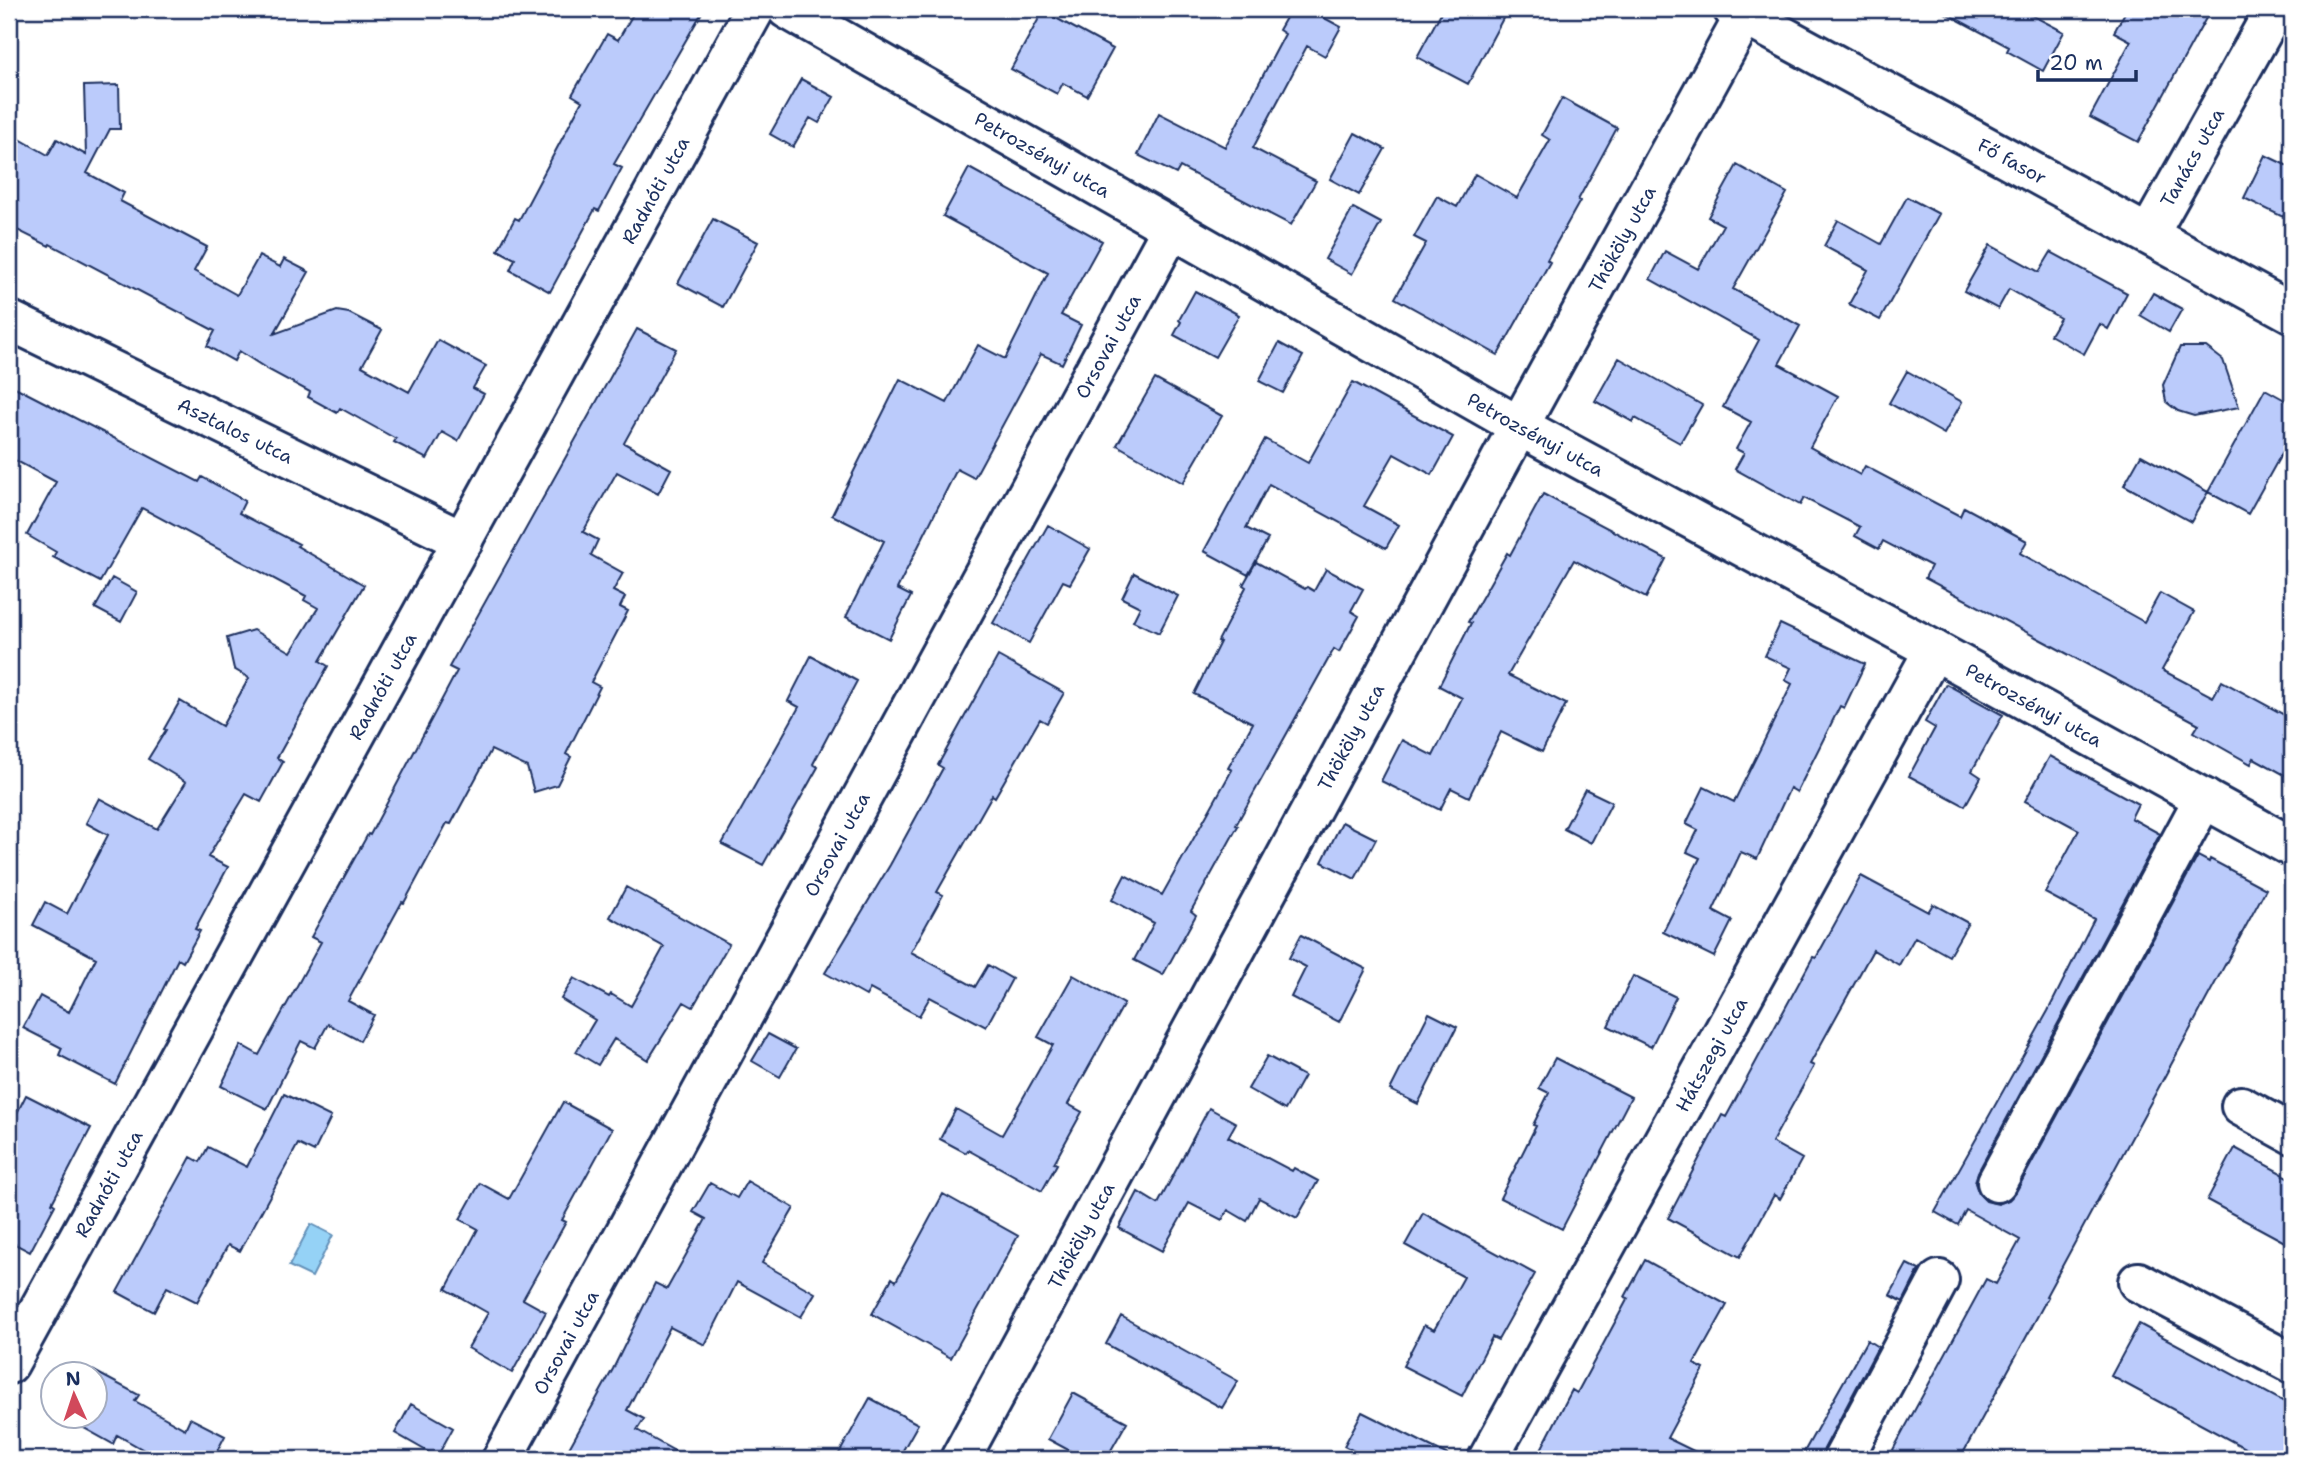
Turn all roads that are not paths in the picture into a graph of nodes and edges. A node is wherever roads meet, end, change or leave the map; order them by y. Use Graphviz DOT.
graph roads {
  1 [pos="755,9"];
  2 [pos="787,9"];
  3 [pos="2275,9"];
  4 [pos="1739,12"];
  5 [pos="1172,228"];
  6 [pos="2149,234"];
  7 [pos="2292,313"];
  8 [pos="9,320"];
  9 [pos="1519,426"];
  10 [pos="463,541"];
  11 [pos="1934,650"];
  12 [pos="2204,798"];
  13 [pos="2292,848"];
  14 [pos="2241,1106"];
  15 [pos="2292,1134"];
  16 [pos="1997,1182"];
  17 [pos="1940,1280"];
  18 [pos="2138,1282"];
  19 [pos="2292,1363"];
  20 [pos="9,1364"];
  21 [pos="502,1459"];
  22 [pos="960,1459"];
  23 [pos="1488,1459"];
  24 [pos="1843,1459"];
  1 -- 10 [label="street, Radnóti utca"];
  2 -- 5 [label="street, Petrozsényi utca"];
  3 -- 6 [label="street, Tanács utca"];
  4 -- 6 [label="street, Fő fasor"];
  4 -- 9 [label="street, Thököly utca"];
  5 -- 9 [label="street, Petrozsényi utca"];
  5 -- 21 [label="street, Orsovai utca"];
  6 -- 7 [label="street, Fő fasor"];
  8 -- 10 [label="street, Asztalos utca"];
  9 -- 11 [label="street, Petrozsényi utca"];
  9 -- 22 [label="street, Thököly utca"];
  10 -- 20 [label="street, Radnóti utca"];
  11 -- 12 [label="street, Petrozsényi utca"];
  11 -- 23 [label="street, Hátszegi utca"];
  12 -- 13 [label="street, Petrozsényi utca"];
  12 -- 16 [label="street"];
  14 -- 15 [label="street"];
  17 -- 24 [label="street"];
  18 -- 19 [label="street"];
}
